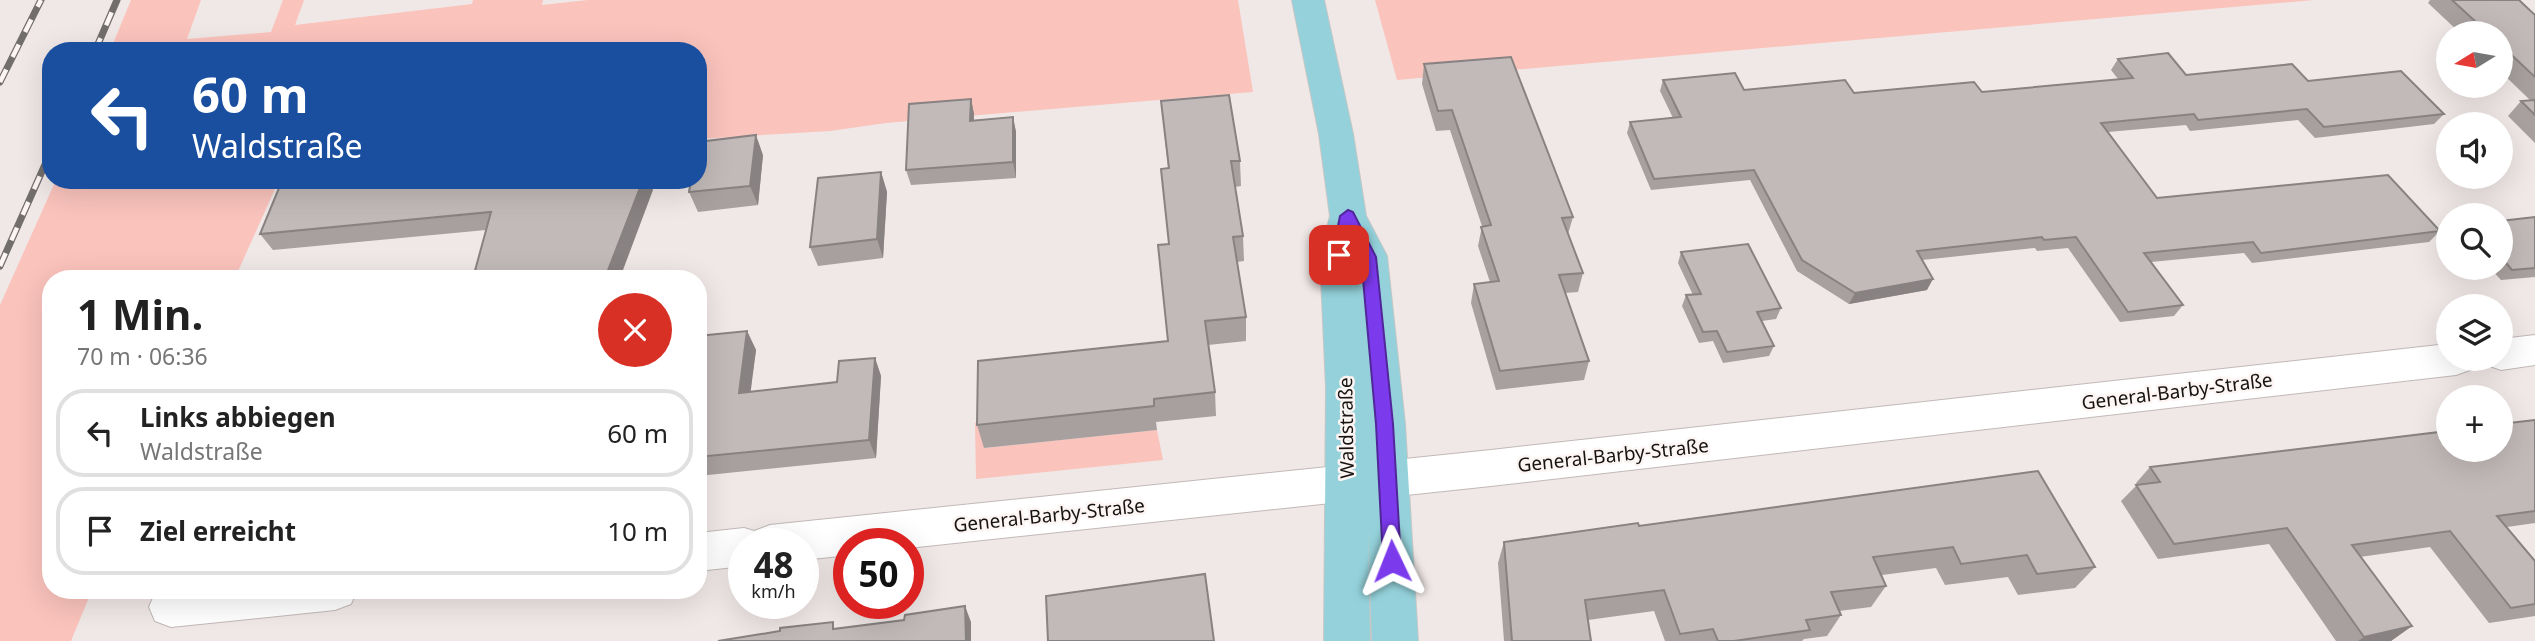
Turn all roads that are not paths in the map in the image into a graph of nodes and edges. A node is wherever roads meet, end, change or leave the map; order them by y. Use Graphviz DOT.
graph roads {
  1 [pos="1308,0"];
  2 [pos="1348,216"];
  3 [pos="2535,350"];
  4 [pos="2513,353"];
  5 [pos="2436,361"];
  6 [pos="1388,479"];
  7 [pos="1347,484"];
  8 [pos="819,539"];
  9 [pos="728,549"];
  10 [pos="707,551"];
  11 [pos="248,599"];
  12 [pos="171,607"];
  13 [pos="1347,641"];
  14 [pos="1395,641"];
  1 -- 2 [label="main road, Waldstraße"];
  2 -- 6 [label="main road, Waldstraße"];
  2 -- 7 [label="main road, Waldstraße"];
  3 -- 4 [label="street"];
  5 -- 6 [label="street, General-Barby-Straße"];
  6 -- 7 [label="street, General-Barby-Straße"];
  6 -- 14 [label="main road, Waldstraße"];
  7 -- 8 [label="street, General-Barby-Straße"];
  7 -- 13 [label="main road, Waldstraße"];
  9 -- 10 [label="street"];
  11 -- 12 [label="street"];
}
